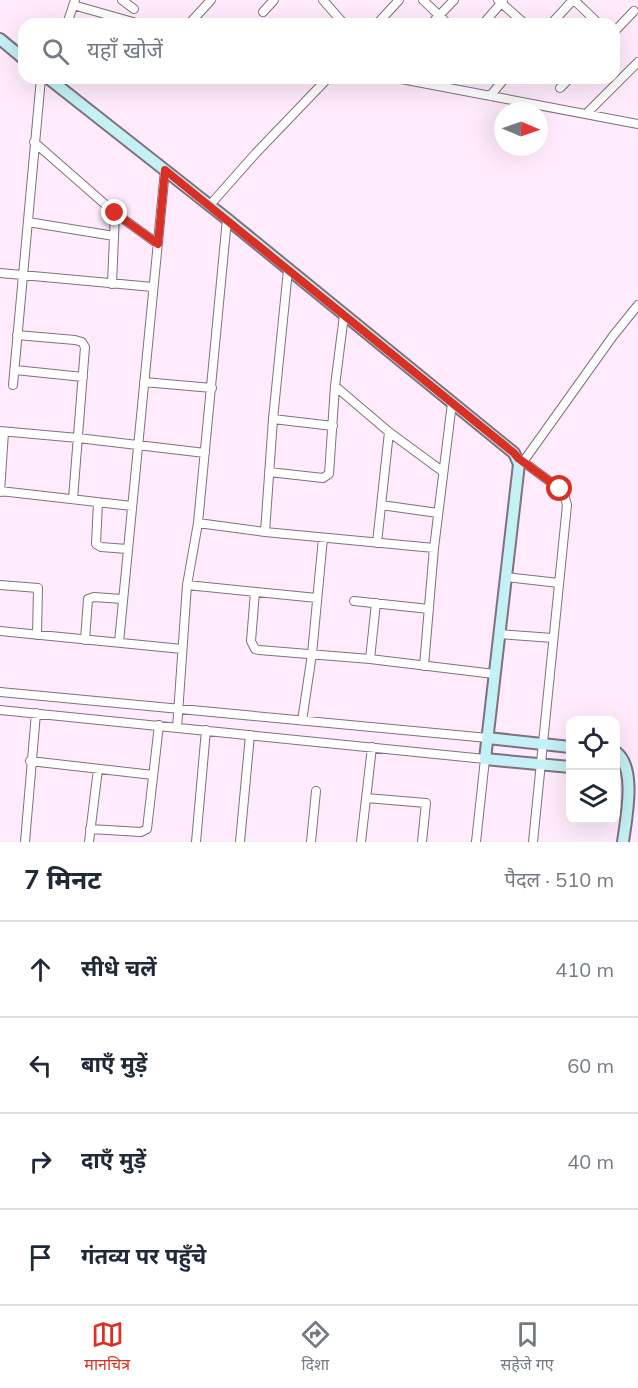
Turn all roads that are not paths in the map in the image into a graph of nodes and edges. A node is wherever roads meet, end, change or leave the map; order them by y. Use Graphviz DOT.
graph roads {
  1 [pos="122,0"];
  2 [pos="211,0"];
  3 [pos="274,0"];
  4 [pos="323,0"];
  5 [pos="423,0"];
  6 [pos="454,0"];
  7 [pos="573,0"];
  8 [pos="501,1"];
  9 [pos="395,2"];
  10 [pos="74,3"];
  11 [pos="134,9"];
  12 [pos="634,11"];
  13 [pos="263,12"];
  14 [pos="439,16"];
  15 [pos="70,18"];
  16 [pos="121,18"];
  17 [pos="194,18"];
  18 [pos="339,18"];
  19 [pos="382,18"];
  20 [pos="441,18"];
  21 [pos="488,18"];
  22 [pos="519,18"];
  23 [pos="556,18"];
  24 [pos="592,18"];
  25 [pos="620,26"];
  26 [pos="0,39"];
  27 [pos="18,54"];
  28 [pos="638,62"];
  29 [pos="620,80"];
  30 [pos="47,84"];
  31 [pos="54,84"];
  32 [pos="322,84"];
  33 [pos="444,84"];
  34 [pos="500,84"];
  35 [pos="564,84"];
  36 [pos="616,84"];
  37 [pos="560,88"];
  38 [pos="490,96"];
  39 [pos="586,114"];
  40 [pos="638,124"];
  41 [pos="34,142"];
  42 [pos="165,170"];
  43 [pos="209,206"];
  44 [pos="115,213"];
  45 [pos="227,219"];
  46 [pos="28,222"];
  47 [pos="114,236"];
  48 [pos="158,244"];
  49 [pos="288,270"];
  50 [pos="0,273"];
  51 [pos="23,275"];
  52 [pos="112,284"];
  53 [pos="153,287"];
  54 [pos="638,305"];
  55 [pos="344,315"];
  56 [pos="17,335"];
  57 [pos="15,370"];
  58 [pos="83,377"];
  59 [pos="144,382"];
  60 [pos="14,385"];
  61 [pos="335,386"];
  62 [pos="212,388"];
  63 [pos="452,403"];
  64 [pos="273,419"];
  65 [pos="333,426"];
  66 [pos="2,432"];
  67 [pos="389,432"];
  68 [pos="78,438"];
  69 [pos="137,445"];
  70 [pos="205,453"];
  71 [pos="520,460"];
  72 [pos="442,471"];
  73 [pos="269,472"];
  74 [pos="0,491"];
  75 [pos="73,499"];
  76 [pos="98,502"];
  77 [pos="381,505"];
  78 [pos="132,506"];
  79 [pos="438,513"];
  80 [pos="198,523"];
  81 [pos="265,532"];
  82 [pos="322,538"];
  83 [pos="376,543"];
  84 [pos="434,548"];
  85 [pos="127,549"];
  86 [pos="505,578"];
  87 [pos="559,583"];
  88 [pos="0,585"];
  89 [pos="187,585"];
  90 [pos="255,592"];
  91 [pos="122,598"];
  92 [pos="317,598"];
  93 [pos="354,601"];
  94 [pos="376,603"];
  95 [pos="429,609"];
  96 [pos="0,632"];
  97 [pos="37,634"];
  98 [pos="499,634"];
  99 [pos="553,638"];
  100 [pos="85,640"];
  101 [pos="119,642"];
  102 [pos="182,649"];
  103 [pos="312,654"];
  104 [pos="370,659"];
  105 [pos="424,666"];
  106 [pos="494,674"];
  107 [pos="0,692"];
  108 [pos="178,708"];
  109 [pos="0,710"];
  110 [pos="36,713"];
  111 [pos="302,721"];
  112 [pos="159,725"];
  113 [pos="177,728"];
  114 [pos="206,730"];
  115 [pos="250,735"];
  116 [pos="488,738"];
  117 [pos="542,745"];
  118 [pos="372,747"];
  119 [pos="566,747"];
  120 [pos="620,757"];
  121 [pos="485,759"];
  122 [pos="30,761"];
  123 [pos="541,764"];
  124 [pos="566,767"];
  125 [pos="98,769"];
  126 [pos="621,772"];
  127 [pos="153,774"];
  128 [pos="316,791"];
  129 [pos="366,798"];
  130 [pos="90,829"];
  131 [pos="25,842"];
  132 [pos="89,842"];
  133 [pos="196,842"];
  134 [pos="240,842"];
  135 [pos="311,842"];
  136 [pos="361,842"];
  137 [pos="422,842"];
  138 [pos="476,842"];
  139 [pos="533,842"];
  140 [pos="623,842"];
  1 -- 11 [label="street"];
  2 -- 17 [label="street"];
  3 -- 13 [label="street"];
  4 -- 18 [label="street"];
  5 -- 14 [label="street"];
  6 -- 14 [label="street"];
  7 -- 23 [label="street"];
  7 -- 24 [label="street"];
  8 -- 21 [label="street"];
  8 -- 22 [label="street"];
  9 -- 19 [label="street"];
  10 -- 15 [label="street"];
  10 -- 16 [label="street"];
  12 -- 25 [label="street"];
  14 -- 20 [label="street"];
  26 -- 27 [label="street"];
  28 -- 29 [label="street"];
  30 -- 41 [label="street"];
  31 -- 42 [label="street"];
  32 -- 43 [label="street"];
  33 -- 38 [label="street"];
  34 -- 38 [label="street"];
  35 -- 37 [label="street"];
  36 -- 39 [label="street"];
  38 -- 39 [label="street"];
  39 -- 40 [label="street"];
  41 -- 44 [label="street"];
  41 -- 46 [label="street"];
  42 -- 43 [label="street"];
  42 -- 48 [label="street"];
  43 -- 45 [label="street"];
  44 -- 47 [label="street"];
  44 -- 48 [label="street"];
  45 -- 49 [label="street"];
  45 -- 62 [label="street"];
  46 -- 47 [label="street"];
  46 -- 51 [label="street"];
  47 -- 52 [label="street"];
  48 -- 53 [label="street"];
  49 -- 55 [label="street"];
  49 -- 64 [label="street"];
  50 -- 51 [label="street"];
  51 -- 52 [label="street"];
  51 -- 56 [label="street"];
  52 -- 53 [label="street"];
  53 -- 59 [label="street"];
  54 -- 71 [label="street"];
  55 -- 61 [label="street"];
  55 -- 63 [label="street"];
  56 -- 57 [label="street"];
  56 -- 58 [label="street"];
  57 -- 58 [label="street"];
  57 -- 60 [label="street"];
  58 -- 68 [label="street"];
  59 -- 62 [label="street"];
  59 -- 69 [label="street"];
  61 -- 65 [label="street"];
  61 -- 67 [label="street"];
  62 -- 70 [label="street"];
  63 -- 71 [label="street"];
  63 -- 72 [label="street"];
  64 -- 65 [label="street"];
  64 -- 73 [label="street"];
  65 -- 73 [label="street"];
  66 -- 68 [label="street"];
  66 -- 74 [label="street"];
  67 -- 72 [label="street"];
  67 -- 77 [label="street"];
  68 -- 69 [label="street"];
  68 -- 75 [label="street"];
  69 -- 70 [label="street"];
  69 -- 78 [label="street"];
  70 -- 80 [label="street"];
  71 -- 86 [label="street"];
  71 -- 87 [label="street"];
  72 -- 79 [label="street"];
  73 -- 81 [label="street"];
  74 -- 75 [label="street"];
  75 -- 76 [label="street"];
  76 -- 78 [label="street"];
  76 -- 85 [label="street"];
  77 -- 79 [label="street"];
  77 -- 83 [label="street"];
  78 -- 85 [label="street"];
  79 -- 84 [label="street"];
  80 -- 81 [label="street"];
  80 -- 89 [label="street"];
  81 -- 82 [label="street"];
  82 -- 83 [label="street"];
  82 -- 92 [label="street"];
  83 -- 84 [label="street"];
  84 -- 95 [label="street"];
  85 -- 91 [label="street"];
  86 -- 87 [label="street"];
  86 -- 98 [label="street"];
  87 -- 99 [label="street"];
  88 -- 97 [label="street"];
  89 -- 90 [label="street"];
  89 -- 102 [label="street"];
  90 -- 92 [label="street"];
  90 -- 103 [label="street"];
  91 -- 100 [label="street"];
  91 -- 101 [label="street"];
  92 -- 103 [label="street"];
  93 -- 94 [label="street"];
  94 -- 95 [label="street"];
  94 -- 104 [label="street"];
  95 -- 105 [label="street"];
  96 -- 97 [label="street"];
  97 -- 100 [label="street"];
  98 -- 99 [label="street"];
  98 -- 106 [label="street"];
  99 -- 117 [label="street"];
  100 -- 101 [label="street"];
  101 -- 102 [label="street"];
  102 -- 108 [label="street"];
  103 -- 104 [label="street"];
  103 -- 111 [label="street"];
  104 -- 105 [label="street"];
  105 -- 106 [label="street"];
  106 -- 116 [label="street"];
  107 -- 108 [label="street"];
  108 -- 111 [label="street"];
  108 -- 113 [label="street"];
  109 -- 110 [label="street"];
  110 -- 112 [label="street"];
  110 -- 122 [label="street"];
  111 -- 116 [label="street"];
  112 -- 113 [label="street"];
  112 -- 127 [label="street"];
  113 -- 114 [label="street"];
  114 -- 115 [label="street"];
  114 -- 133 [label="street"];
  115 -- 118 [label="street"];
  115 -- 134 [label="street"];
  116 -- 117 [label="street"];
  116 -- 121 [label="street"];
  117 -- 119 [label="street"];
  117 -- 123 [label="street"];
  118 -- 121 [label="street"];
  118 -- 129 [label="street"];
  120 -- 126 [label="street"];
  121 -- 123 [label="street"];
  121 -- 138 [label="street"];
  122 -- 125 [label="street"];
  122 -- 131 [label="street"];
  123 -- 124 [label="street"];
  123 -- 139 [label="street"];
  125 -- 127 [label="street"];
  125 -- 130 [label="street"];
  126 -- 140 [label="street"];
  127 -- 130 [label="street"];
  128 -- 135 [label="street"];
  129 -- 136 [label="street"];
  129 -- 137 [label="street"];
  130 -- 132 [label="street"];
}
